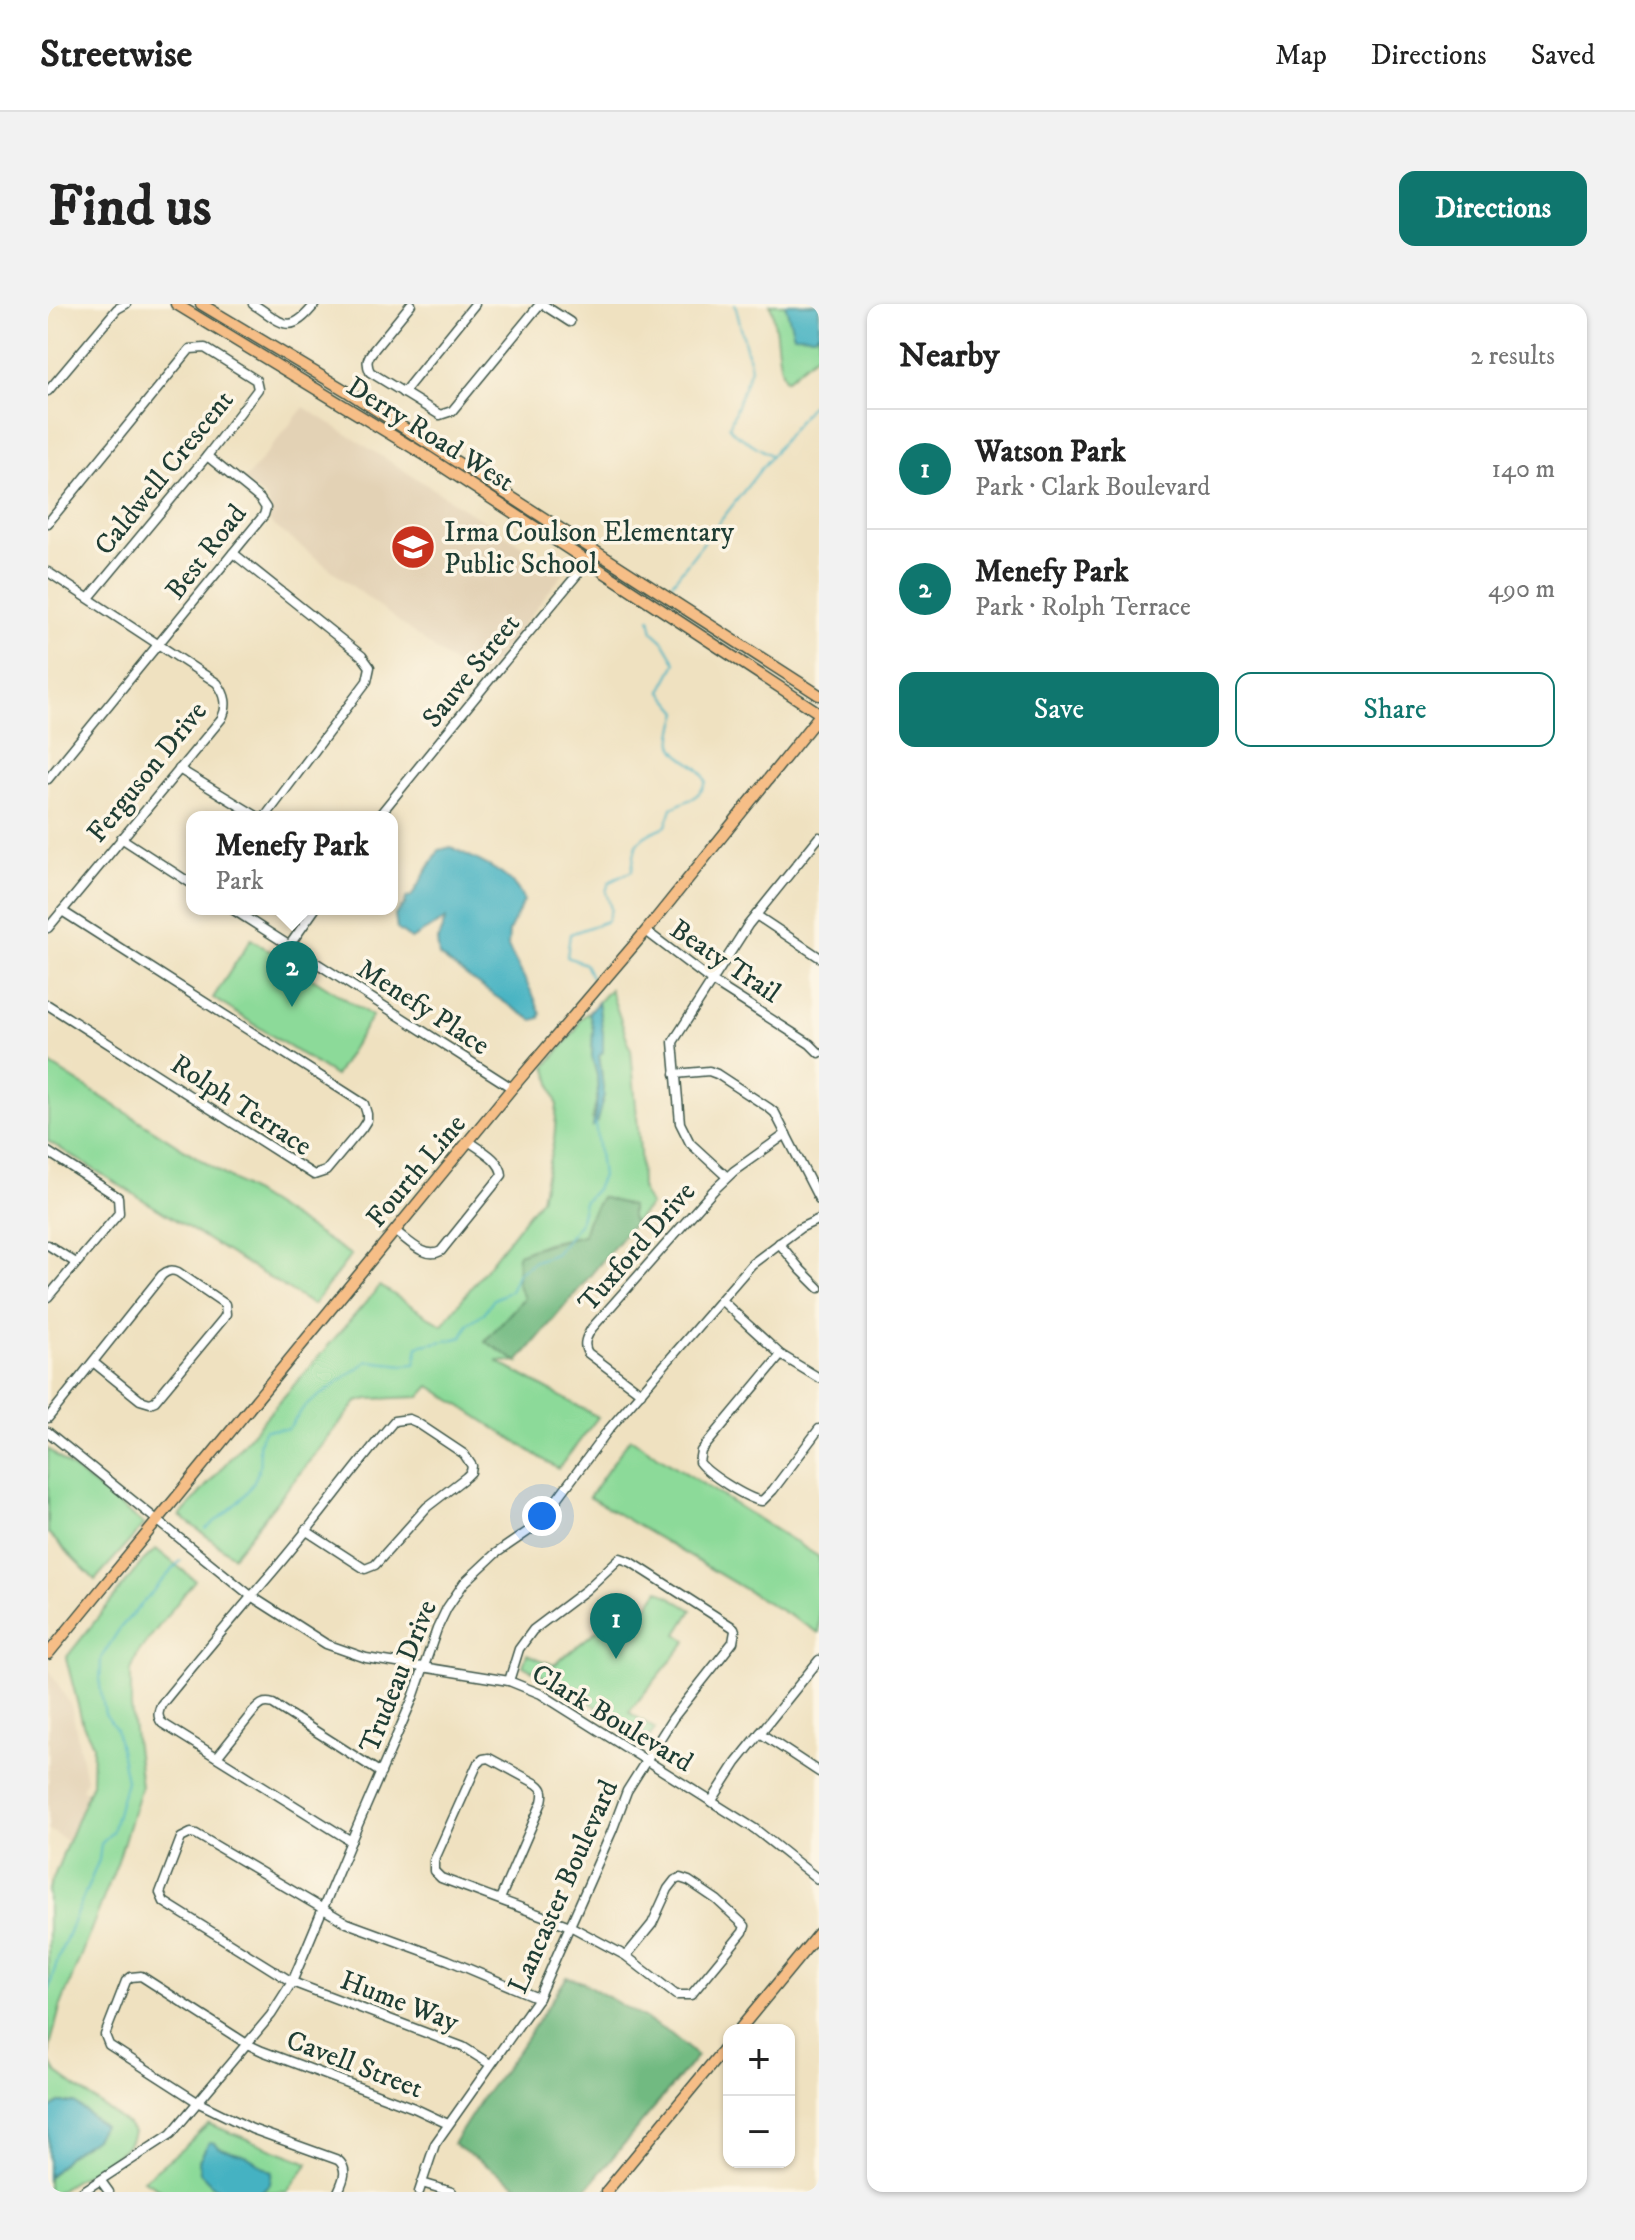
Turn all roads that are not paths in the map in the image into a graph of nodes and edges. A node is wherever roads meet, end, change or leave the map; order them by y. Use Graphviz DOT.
graph roads {
  1 [pos="176,304"];
  2 [pos="201,304"];
  3 [pos="253,304"];
  4 [pos="315,304"];
  5 [pos="411,304"];
  6 [pos="475,304"];
  7 [pos="541,304"];
  8 [pos="120,306"];
  9 [pos="570,322"];
  10 [pos="48,391"];
  11 [pos="403,393"];
  12 [pos="207,456"];
  13 [pos="48,523"];
  14 [pos="596,552"];
  15 [pos="233,553"];
  16 [pos="587,562"];
  17 [pos="48,572"];
  18 [pos="89,598"];
  19 [pos="160,645"];
  20 [pos="819,695"];
  21 [pos="819,714"];
  22 [pos="179,769"];
  23 [pos="48,779"];
  24 [pos="248,811"];
  25 [pos="270,811"];
  26 [pos="383,811"];
  27 [pos="819,837"];
  28 [pos="121,838"];
  29 [pos="186,880"];
  30 [pos="62,911"];
  31 [pos="241,915"];
  32 [pos="311,915"];
  33 [pos="756,915"];
  34 [pos="48,928"];
  35 [pos="646,931"];
  36 [pos="289,946"];
  37 [pos="819,957"];
  38 [pos="713,982"];
  39 [pos="48,1005"];
  40 [pos="819,1053"];
  41 [pos="675,1074"];
  42 [pos="512,1088"];
  43 [pos="786,1134"];
  44 [pos="470,1142"];
  45 [pos="48,1152"];
  46 [pos="727,1177"];
  47 [pos="819,1199"];
  48 [pos="819,1219"];
  49 [pos="395,1231"];
  50 [pos="779,1243"];
  51 [pos="48,1245"];
  52 [pos="76,1263"];
  53 [pos="819,1288"];
  54 [pos="48,1297"];
  55 [pos="721,1300"];
  56 [pos="781,1355"];
  57 [pos="93,1362"];
  58 [pos="819,1378"];
  59 [pos="641,1393"];
  60 [pos="48,1418"];
  61 [pos="819,1429"];
  62 [pos="48,1432"];
  63 [pos="158,1521"];
  64 [pos="305,1530"];
  65 [pos="251,1596"];
  66 [pos="48,1654"];
  67 [pos="819,1660"];
  68 [pos="423,1668"];
  69 [pos="809,1674"];
  70 [pos="509,1681"];
  71 [pos="819,1681"];
  72 [pos="760,1733"];
  73 [pos="217,1757"];
  74 [pos="646,1760"];
  75 [pos="819,1772"];
  76 [pos="381,1773"];
  77 [pos="711,1802"];
  78 [pos="351,1841"];
  79 [pos="819,1880"];
  80 [pos="500,1899"];
  81 [pos="322,1909"];
  82 [pos="570,1926"];
  83 [pos="819,1933"];
  84 [pos="626,1956"];
  85 [pos="292,1982"];
  86 [pos="538,1998"];
  87 [pos="744,2024"];
  88 [pos="247,2044"];
  89 [pos="723,2050"];
  90 [pos="490,2064"];
  91 [pos="199,2103"];
  92 [pos="448,2124"];
  93 [pos="101,2181"];
  94 [pos="421,2188"];
  95 [pos="82,2192"];
  96 [pos="109,2192"];
  97 [pos="338,2192"];
  98 [pos="452,2192"];
  99 [pos="606,2192"];
  1 -- 16 [label="main road, Derry Road West"];
  2 -- 14 [label="main road, Derry Road West"];
  3 -- 4 [label="street"];
  5 -- 11 [label="street"];
  6 -- 11 [label="street"];
  7 -- 9 [label="street"];
  7 -- 11 [label="street"];
  8 -- 10 [label="street"];
  12 -- 13 [label="street, Caldwell Crescent"];
  12 -- 15 [label="street, Best Road"];
  12 -- 18 [label="street, Caldwell Crescent"];
  14 -- 16 [label="street, Sauve Street"];
  14 -- 20 [label="main road, Derry Road West"];
  15 -- 19 [label="street, Best Road"];
  15 -- 25 [label="street"];
  16 -- 21 [label="main road, Derry Road West"];
  16 -- 26 [label="street, Sauve Street"];
  17 -- 18 [label="street, Ferguson Drive"];
  18 -- 19 [label="street, Ferguson Drive"];
  19 -- 22 [label="street, Ferguson Drive"];
  19 -- 23 [label="street, Best Road"];
  21 -- 35 [label="main road, Fourth Line"];
  22 -- 24 [label="street"];
  22 -- 28 [label="street, Ferguson Drive"];
  27 -- 33 [label="street"];
  28 -- 29 [label="street"];
  28 -- 30 [label="street, Ferguson Drive"];
  30 -- 34 [label="street, Ferguson Drive"];
  30 -- 39 [label="street, Rolph Terrace"];
  31 -- 36 [label="street, Menefy Place"];
  32 -- 36 [label="street"];
  33 -- 37 [label="street"];
  33 -- 38 [label="street"];
  35 -- 38 [label="street, Beaty Trail"];
  35 -- 42 [label="main road, Fourth Line"];
  36 -- 42 [label="street, Menefy Place"];
  38 -- 40 [label="street, Beaty Trail"];
  38 -- 41 [label="street"];
  41 -- 43 [label="street"];
  41 -- 46 [label="street"];
  42 -- 44 [label="main road, Fourth Line"];
  43 -- 46 [label="street, Tuxford Drive"];
  43 -- 47 [label="street"];
  44 -- 49 [label="main road, Fourth Line"];
  44 -- 49 [label="street"];
  45 -- 52 [label="street"];
  46 -- 59 [label="street, Tuxford Drive"];
  48 -- 50 [label="street, Trudeau Drive"];
  49 -- 63 [label="main road, Fourth Line"];
  50 -- 53 [label="street"];
  50 -- 55 [label="street, Trudeau Drive"];
  51 -- 52 [label="street"];
  52 -- 54 [label="street"];
  55 -- 56 [label="street"];
  55 -- 59 [label="street, Trudeau Drive"];
  56 -- 58 [label="street"];
  56 -- 61 [label="street"];
  57 -- 57 [label="street"];
  57 -- 60 [label="street"];
  59 -- 68 [label="street, Trudeau Drive"];
  62 -- 63 [label="street, Clark Boulevard"];
  63 -- 65 [label="street, Clark Boulevard"];
  63 -- 66 [label="main road, Fourth Line"];
  64 -- 64 [label="street"];
  64 -- 65 [label="street"];
  65 -- 68 [label="street, Clark Boulevard"];
  65 -- 73 [label="street"];
  67 -- 69 [label="street"];
  68 -- 70 [label="street, Clark Boulevard"];
  68 -- 76 [label="street, Trudeau Drive"];
  69 -- 71 [label="street"];
  69 -- 72 [label="street"];
  70 -- 74 [label="street, Clark Boulevard"];
  70 -- 74 [label="street, Lancaster Boulevard"];
  72 -- 75 [label="street"];
  72 -- 77 [label="street"];
  73 -- 76 [label="street"];
  73 -- 78 [label="street"];
  74 -- 77 [label="street, Clark Boulevard"];
  74 -- 82 [label="street, Lancaster Boulevard"];
  76 -- 78 [label="street, Trudeau Drive"];
  77 -- 79 [label="street, Clark Boulevard"];
  78 -- 81 [label="street, Trudeau Drive"];
  80 -- 80 [label="street"];
  80 -- 82 [label="street"];
  81 -- 85 [label="street, Trudeau Drive"];
  81 -- 85 [label="street, Hume Way"];
  81 -- 86 [label="street"];
  82 -- 84 [label="street"];
  82 -- 86 [label="street, Lancaster Boulevard"];
  83 -- 87 [label="main road"];
  84 -- 84 [label="street"];
  85 -- 88 [label="street, Trudeau Drive"];
  85 -- 90 [label="street, Hume Way"];
  86 -- 90 [label="street, Lancaster Boulevard"];
  88 -- 91 [label="street, Trudeau Drive"];
  88 -- 91 [label="street, Cavell Street"];
  88 -- 92 [label="street, Cavell Street"];
  89 -- 99 [label="main road"];
  90 -- 92 [label="street, Lancaster Boulevard"];
  91 -- 93 [label="street, Trudeau Drive"];
  91 -- 97 [label="street"];
  92 -- 94 [label="street, Lancaster Boulevard"];
  93 -- 95 [label="street, Trudeau Drive"];
  93 -- 96 [label="street"];
  94 -- 98 [label="street"];
}
